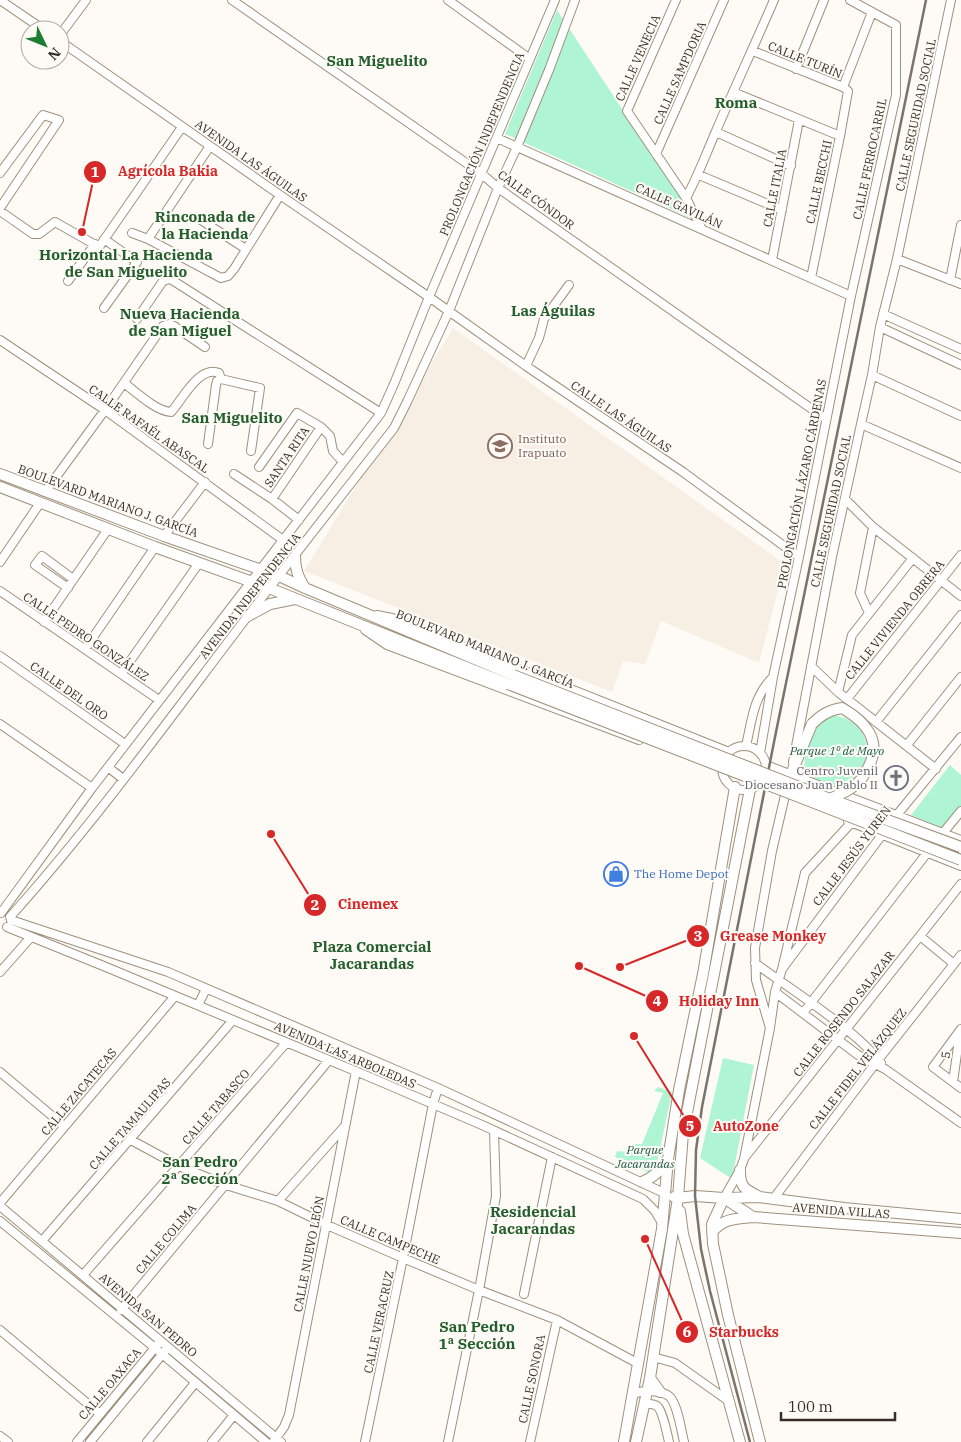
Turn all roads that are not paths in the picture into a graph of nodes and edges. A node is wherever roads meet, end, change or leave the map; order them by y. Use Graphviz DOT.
graph roads {
  1 [pos="0,0"];
  2 [pos="86,0"];
  3 [pos="232,0"];
  4 [pos="448,0"];
  5 [pos="555,0"];
  6 [pos="575,0"];
  7 [pos="676,0"];
  8 [pos="724,0"];
  9 [pos="774,0"];
  10 [pos="824,0"];
  11 [pos="850,0"];
  12 [pos="951,0"];
  13 [pos="872,12"];
  14 [pos="29,20"];
  15 [pos="70,22"];
  16 [pos="70,48"];
  17 [pos="753,51"];
  18 [pos="530,59"];
  19 [pos="796,69"];
  20 [pos="845,89"];
  21 [pos="734,92"];
  22 [pos="799,120"];
  23 [pos="182,127"];
  24 [pos="716,132"];
  25 [pos="840,136"];
  26 [pos="497,138"];
  27 [pos="210,146"];
  28 [pos="518,147"];
  29 [pos="656,154"];
  30 [pos="791,166"];
  31 [pos="0,173"];
  32 [pos="482,174"];
  33 [pos="698,175"];
  34 [pos="498,188"];
  35 [pos="280,195"];
  36 [pos="686,198"];
  37 [pos="0,209"];
  38 [pos="782,210"];
  39 [pos="201,220"];
  40 [pos="961,225"];
  41 [pos="702,229"];
  42 [pos="132,233"];
  43 [pos="148,239"];
  44 [pos="104,240"];
  45 [pos="95,244"];
  46 [pos="246,249"];
  47 [pos="897,259"];
  48 [pos="772,260"];
  49 [pos="811,278"];
  50 [pos="950,280"];
  51 [pos="68,282"];
  52 [pos="961,284"];
  53 [pos="569,285"];
  54 [pos="851,296"];
  55 [pos="429,297"];
  56 [pos="104,308"];
  57 [pos="449,311"];
  58 [pos="883,314"];
  59 [pos="137,319"];
  60 [pos="880,327"];
  61 [pos="0,340"];
  62 [pos="205,347"];
  63 [pos="961,349"];
  64 [pos="961,365"];
  65 [pos="526,366"];
  66 [pos="872,375"];
  67 [pos="218,382"];
  68 [pos="124,383"];
  69 [pos="105,410"];
  70 [pos="381,413"];
  71 [pos="961,416"];
  72 [pos="826,419"];
  73 [pos="862,424"];
  74 [pos="321,427"];
  75 [pos="208,444"];
  76 [pos="251,451"];
  77 [pos="343,462"];
  78 [pos="259,467"];
  79 [pos="961,468"];
  80 [pos="0,474"];
  81 [pos="234,474"];
  82 [pos="205,482"];
  83 [pos="0,487"];
  84 [pos="45,492"];
  85 [pos="272,499"];
  86 [pos="845,499"];
  87 [pos="40,503"];
  88 [pos="299,520"];
  89 [pos="873,527"];
  90 [pos="108,529"];
  91 [pos="164,536"];
  92 [pos="283,540"];
  93 [pos="155,547"];
  94 [pos="961,555"];
  95 [pos="295,556"];
  96 [pos="799,557"];
  97 [pos="913,558"];
  98 [pos="0,562"];
  99 [pos="199,564"];
  100 [pos="261,569"];
  101 [pos="279,576"];
  102 [pos="73,579"];
  103 [pos="942,580"];
  104 [pos="250,582"];
  105 [pos="68,588"];
  106 [pos="270,588"];
  107 [pos="306,588"];
  108 [pos="0,592"];
  109 [pos="961,596"];
  110 [pos="296,599"];
  111 [pos="362,612"];
  112 [pos="869,613"];
  113 [pos="961,615"];
  114 [pos="248,616"];
  115 [pos="44,622"];
  116 [pos="356,623"];
  117 [pos="85,649"];
  118 [pos="0,656"];
  119 [pos="811,666"];
  120 [pos="121,674"];
  121 [pos="961,676"];
  122 [pos="773,677"];
  123 [pos="511,679"];
  124 [pos="572,689"];
  125 [pos="838,692"];
  126 [pos="847,699"];
  127 [pos="159,700"];
  128 [pos="562,712"];
  129 [pos="876,722"];
  130 [pos="1,727"];
  131 [pos="961,737"];
  132 [pos="704,742"];
  133 [pos="126,744"];
  134 [pos="746,746"];
  135 [pos="907,746"];
  136 [pos="730,752"];
  137 [pos="760,753"];
  138 [pos="697,761"];
  139 [pos="766,765"];
  140 [pos="108,767"];
  141 [pos="936,768"];
  142 [pos="723,771"];
  143 [pos="791,774"];
  144 [pos="123,779"];
  145 [pos="754,786"];
  146 [pos="735,787"];
  147 [pos="92,788"];
  148 [pos="785,796"];
  149 [pos="830,799"];
  150 [pos="961,811"];
  151 [pos="896,816"];
  152 [pos="852,823"];
  153 [pos="944,833"];
  154 [pos="882,835"];
  155 [pos="961,840"];
  156 [pos="961,847"];
  157 [pos="927,853"];
  158 [pos="44,854"];
  159 [pos="961,860"];
  160 [pos="56,863"];
  161 [pos="961,866"];
  162 [pos="961,884"];
  163 [pos="0,913"];
  164 [pos="7,923"];
  165 [pos="920,936"];
  166 [pos="30,937"];
  167 [pos="961,955"];
  168 [pos="756,963"];
  169 [pos="954,964"];
  170 [pos="782,969"];
  171 [pos="0,972"];
  172 [pos="778,980"];
  173 [pos="789,987"];
  174 [pos="206,989"];
  175 [pos="775,992"];
  176 [pos="175,996"];
  177 [pos="783,996"];
  178 [pos="811,1002"];
  179 [pos="198,1005"];
  180 [pos="804,1013"];
  181 [pos="233,1020"];
  182 [pos="692,1021"];
  183 [pos="770,1028"];
  184 [pos="846,1029"];
  185 [pos="960,1030"];
  186 [pos="838,1039"];
  187 [pos="286,1042"];
  188 [pos="700,1042"];
  189 [pos="329,1060"];
  190 [pos="876,1062"];
  191 [pos="356,1071"];
  192 [pos="0,1072"];
  193 [pos="954,1082"];
  194 [pos="438,1088"];
  195 [pos="961,1088"];
  196 [pos="433,1104"];
  197 [pos="487,1112"];
  198 [pos="961,1123"];
  199 [pos="346,1125"];
  200 [pos="64,1126"];
  201 [pos="482,1126"];
  202 [pos="494,1131"];
  203 [pos="131,1140"];
  204 [pos="552,1157"];
  205 [pos="668,1159"];
  206 [pos="744,1159"];
  207 [pos="179,1166"];
  208 [pos="740,1170"];
  209 [pos="642,1182"];
  210 [pos="226,1185"];
  211 [pos="664,1193"];
  212 [pos="759,1197"];
  213 [pos="678,1198"];
  214 [pos="724,1198"];
  215 [pos="774,1198"];
  216 [pos="278,1201"];
  217 [pos="0,1202"];
  218 [pos="0,1206"];
  219 [pos="753,1217"];
  220 [pos="961,1219"];
  221 [pos="0,1221"];
  222 [pos="327,1225"];
  223 [pos="662,1226"];
  224 [pos="712,1232"];
  225 [pos="961,1232"];
  226 [pos="42,1241"];
  227 [pos="403,1258"];
  228 [pos="83,1275"];
  229 [pos="479,1290"];
  230 [pos="524,1294"];
  231 [pos="122,1308"];
  232 [pos="116,1316"];
  233 [pos="557,1320"];
  234 [pos="645,1326"];
  235 [pos="0,1330"];
  236 [pos="161,1340"];
  237 [pos="168,1346"];
  238 [pos="155,1348"];
  239 [pos="162,1354"];
  240 [pos="653,1358"];
  241 [pos="639,1364"];
  242 [pos="650,1378"];
  243 [pos="196,1382"];
  244 [pos="648,1391"];
  245 [pos="660,1392"];
  246 [pos="633,1395"];
  247 [pos="730,1402"];
  248 [pos="644,1404"];
  249 [pos="100,1414"];
  250 [pos="234,1415"];
  251 [pos="0,1436"];
  252 [pos="277,1441"];
  253 [pos="8,1442"];
  254 [pos="77,1442"];
  255 [pos="90,1442"];
  256 [pos="147,1442"];
  257 [pos="212,1442"];
  258 [pos="266,1442"];
  259 [pos="365,1442"];
  260 [pos="448,1442"];
  261 [pos="530,1442"];
  262 [pos="624,1442"];
  263 [pos="636,1442"];
  264 [pos="669,1442"];
  265 [pos="684,1442"];
  266 [pos="740,1442"];
  267 [pos="760,1442"];
  1 -- 14 [label="street"];
  2 -- 15 [label="street"];
  3 -- 32 [label="street, CALLE CÓNDOR"];
  4 -- 18 [label="street"];
  5 -- 18 [label="street, PROLONGACIÓN INDEPENDENCIA"];
  6 -- 28 [label="street"];
  7 -- 29 [label="street, CALLE VENECIA"];
  8 -- 29 [label="street, CALLE SAMPDORIA"];
  9 -- 17 [label="street"];
  10 -- 19 [label="street"];
  11 -- 13 [label="street"];
  12 -- 47 [label="street, CALLE SEGURIDAD SOCIAL"];
  13 -- 20 [label="street, CALLE BECCHI"];
  13 -- 54 [label="street, CALLE FERROCARRIL"];
  16 -- 23 [label="street, AVENIDA LAS ÁGUILAS"];
  17 -- 19 [label="street, CALLE TURÍN"];
  17 -- 21 [label="street"];
  18 -- 26 [label="street, PROLONGACIÓN INDEPENDENCIA"];
  19 -- 20 [label="street, CALLE TURÍN"];
  20 -- 25 [label="street, CALLE BECCHI"];
  21 -- 22 [label="street"];
  21 -- 24 [label="street"];
  22 -- 25 [label="street"];
  22 -- 30 [label="street, CALLE ITALIA"];
  23 -- 27 [label="street, AVENIDA LAS ÁGUILAS"];
  23 -- 44 [label="street"];
  24 -- 30 [label="street"];
  24 -- 33 [label="street"];
  25 -- 49 [label="street, CALLE BECCHI"];
  26 -- 28 [label="street, CALLE GAVILÁN"];
  26 -- 32 [label="street, PROLONGACIÓN INDEPENDENCIA"];
  27 -- 35 [label="street, AVENIDA LAS ÁGUILAS"];
  27 -- 43 [label="street"];
  28 -- 34 [label="street"];
  28 -- 41 [label="street, CALLE GAVILÁN"];
  29 -- 36 [label="street, CALLE VENECIA"];
  30 -- 38 [label="street, CALLE ITALIA"];
  31 -- 37 [label="street"];
  32 -- 34 [label="street, CALLE CÓNDOR"];
  32 -- 55 [label="street, PROLONGACIÓN INDEPENDENCIA"];
  33 -- 36 [label="street"];
  33 -- 38 [label="street"];
  34 -- 57 [label="street, AVENIDA INDEPENDENCIA"];
  34 -- 72 [label="street, CALLE CÓNDOR"];
  35 -- 46 [label="street"];
  35 -- 55 [label="street, AVENIDA LAS ÁGUILAS"];
  36 -- 41 [label="street, CALLE VENECIA"];
  37 -- 45 [label="street"];
  38 -- 48 [label="street, CALLE ITALIA"];
  39 -- 46 [label="street"];
  40 -- 50 [label="street"];
  41 -- 48 [label="street, CALLE GAVILÁN"];
  42 -- 43 [label="street"];
  43 -- 46 [label="street"];
  44 -- 45 [label="street"];
  44 -- 56 [label="street"];
  45 -- 51 [label="street"];
  47 -- 50 [label="street"];
  47 -- 58 [label="street, CALLE SEGURIDAD SOCIAL"];
  48 -- 49 [label="street, CALLE GAVILÁN"];
  49 -- 54 [label="street, CALLE GAVILÁN"];
  50 -- 52 [label="street"];
  53 -- 65 [label="street"];
  54 -- 72 [label="street, PROLONGACIÓN LÁZARO CÁRDENAS"];
  55 -- 57 [label="street, CALLE LAS ÁGUILAS"];
  55 -- 70 [label="street, AVENIDA INDEPENDENCIA"];
  57 -- 65 [label="street, CALLE LAS ÁGUILAS"];
  57 -- 95 [label="street, AVENIDA INDEPENDENCIA"];
  58 -- 60 [label="street, CALLE SEGURIDAD SOCIAL"];
  58 -- 63 [label="street"];
  59 -- 70 [label="street"];
  60 -- 64 [label="street"];
  60 -- 66 [label="street, CALLE SEGURIDAD SOCIAL"];
  61 -- 69 [label="street, CALLE RAFAÉL ABASCAL"];
  62 -- 68 [label="street"];
  65 -- 96 [label="street, CALLE LAS ÁGUILAS"];
  66 -- 71 [label="street"];
  66 -- 73 [label="street, CALLE SEGURIDAD SOCIAL"];
  67 -- 68 [label="street"];
  67 -- 75 [label="street"];
  67 -- 76 [label="street"];
  68 -- 69 [label="street"];
  69 -- 82 [label="street, CALLE RAFAÉL ABASCAL"];
  69 -- 84 [label="street"];
  70 -- 77 [label="street, AVENIDA INDEPENDENCIA"];
  72 -- 96 [label="street, PROLONGACIÓN LÁZARO CÁRDENAS"];
  73 -- 79 [label="street"];
  73 -- 86 [label="street, CALLE SEGURIDAD SOCIAL"];
  74 -- 77 [label="street"];
  74 -- 78 [label="street"];
  74 -- 85 [label="street, SANTA RITA"];
  77 -- 88 [label="street, AVENIDA INDEPENDENCIA"];
  80 -- 84 [label="main road, BOULEVARD MARIANO J. GARCÍA"];
  81 -- 85 [label="street"];
  82 -- 91 [label="street"];
  82 -- 92 [label="street, CALLE RAFAÉL ABASCAL"];
  83 -- 87 [label="main road, BOULEVARD MARIANO J. GARCÍA"];
  84 -- 91 [label="main road, BOULEVARD MARIANO J. GARCÍA"];
  85 -- 88 [label="street"];
  86 -- 89 [label="street"];
  86 -- 119 [label="street, CALLE SEGURIDAD SOCIAL"];
  87 -- 90 [label="main road, BOULEVARD MARIANO J. GARCÍA"];
  87 -- 98 [label="street"];
  88 -- 92 [label="street, AVENIDA INDEPENDENCIA"];
  89 -- 97 [label="street"];
  89 -- 112 [label="street"];
  90 -- 93 [label="main road, BOULEVARD MARIANO J. GARCÍA"];
  90 -- 102 [label="street"];
  91 -- 100 [label="main road, BOULEVARD MARIANO J. GARCÍA"];
  92 -- 100 [label="street, AVENIDA INDEPENDENCIA"];
  93 -- 99 [label="main road, BOULEVARD MARIANO J. GARCÍA"];
  93 -- 117 [label="street"];
  94 -- 103 [label="street, CALLE VIVIENDA OBRERA"];
  95 -- 101 [label="street, AVENIDA INDEPENDENCIA"];
  95 -- 107 [label="main road"];
  96 -- 122 [label="street, PROLONGACIÓN LÁZARO CÁRDENAS"];
  97 -- 103 [label="street"];
  97 -- 112 [label="street"];
  99 -- 104 [label="main road, BOULEVARD MARIANO J. GARCÍA"];
  99 -- 120 [label="street"];
  100 -- 101 [label="main road, BOULEVARD MARIANO J. GARCÍA"];
  100 -- 104 [label="street, AVENIDA INDEPENDENCIA"];
  101 -- 106 [label="street, AVENIDA INDEPENDENCIA"];
  101 -- 107 [label="main road, BOULEVARD MARIANO J. GARCÍA"];
  102 -- 105 [label="street"];
  102 -- 105 [label="street"];
  103 -- 109 [label="street"];
  103 -- 126 [label="street, CALLE VIVIENDA OBRERA"];
  104 -- 106 [label="main road, BOULEVARD MARIANO J. GARCÍA"];
  104 -- 127 [label="street, AVENIDA INDEPENDENCIA"];
  105 -- 115 [label="street"];
  106 -- 110 [label="main road, BOULEVARD MARIANO J. GARCÍA"];
  106 -- 114 [label="street, AVENIDA INDEPENDENCIA"];
  107 -- 111 [label="main road, BOULEVARD MARIANO J. GARCÍA"];
  108 -- 115 [label="street, CALLE PEDRO GONZÁLEZ"];
  110 -- 114 [label="main road"];
  110 -- 116 [label="main road, BOULEVARD MARIANO J. GARCÍA"];
  111 -- 123 [label="main road, BOULEVARD MARIANO J. GARCÍA"];
  111 -- 124 [label="street"];
  112 -- 125 [label="street"];
  113 -- 129 [label="street"];
  114 -- 144 [label="street, AVENIDA INDEPENDENCIA"];
  115 -- 117 [label="street, CALLE PEDRO GONZÁLEZ"];
  116 -- 123 [label="main road, BOULEVARD MARIANO J. GARCÍA"];
  116 -- 128 [label="street"];
  117 -- 120 [label="street, CALLE PEDRO GONZÁLEZ"];
  118 -- 133 [label="street, CALLE DEL ORO"];
  119 -- 125 [label="street"];
  119 -- 143 [label="street, CALLE SEGURIDAD SOCIAL"];
  120 -- 127 [label="street, CALLE PEDRO GONZÁLEZ"];
  121 -- 135 [label="street"];
  122 -- 134 [label="street"];
  122 -- 137 [label="street, PROLONGACIÓN LÁZARO CÁRDENAS"];
  123 -- 149 [label="main road, BOULEVARD MARIANO J. GARCÍA, bridge"];
  123 -- 159 [label="main road, BOULEVARD MARIANO J. GARCÍA, bridge"];
  124 -- 128 [label="street"];
  124 -- 132 [label="street"];
  125 -- 126 [label="street"];
  126 -- 129 [label="street"];
  127 -- 133 [label="street, AVENIDA INDEPENDENCIA"];
  128 -- 138 [label="street"];
  129 -- 135 [label="street"];
  130 -- 147 [label="street"];
  131 -- 141 [label="street, CALLE JESÚS YUREN"];
  132 -- 136 [label="street"];
  132 -- 138 [label="street"];
  133 -- 140 [label="street, AVENIDA INDEPENDENCIA"];
  134 -- 136 [label="street"];
  134 -- 137 [label="street"];
  135 -- 141 [label="street"];
  136 -- 142 [label="street"];
  137 -- 139 [label="street"];
  138 -- 142 [label="street"];
  139 -- 143 [label="street"];
  139 -- 145 [label="street"];
  140 -- 144 [label="street"];
  140 -- 147 [label="street, AVENIDA INDEPENDENCIA"];
  141 -- 151 [label="street, CALLE JESÚS YUREN"];
  142 -- 146 [label="street"];
  143 -- 148 [label="street, CALLE SEGURIDAD SOCIAL"];
  143 -- 149 [label="main road, bridge"];
  143 -- 151 [label="street"];
  144 -- 160 [label="street, AVENIDA INDEPENDENCIA"];
  145 -- 146 [label="street"];
  145 -- 148 [label="street"];
  145 -- 188 [label="main road"];
  146 -- 182 [label="main road"];
  147 -- 158 [label="street, AVENIDA INDEPENDENCIA"];
  148 -- 152 [label="street"];
  148 -- 168 [label="street, CALLE SEGURIDAD SOCIAL"];
  149 -- 156 [label="main road, BOULEVARD MARIANO J. GARCÍA, bridge"];
  150 -- 153 [label="street"];
  151 -- 153 [label="street"];
  151 -- 154 [label="street, CALLE JESÚS YUREN"];
  152 -- 154 [label="street"];
  152 -- 170 [label="street"];
  153 -- 155 [label="street"];
  154 -- 157 [label="street"];
  154 -- 170 [label="street, CALLE JESÚS YUREN"];
  157 -- 161 [label="street"];
  157 -- 178 [label="street"];
  158 -- 160 [label="street"];
  158 -- 163 [label="street, AVENIDA INDEPENDENCIA"];
  160 -- 164 [label="street, AVENIDA INDEPENDENCIA"];
  162 -- 165 [label="street, CALLE ROSENDO SALAZAR"];
  163 -- 164 [label="street"];
  164 -- 166 [label="street, AVENIDA LAS ARBOLEDAS"];
  164 -- 174 [label="street, AVENIDA LAS ARBOLEDAS"];
  165 -- 169 [label="street"];
  165 -- 184 [label="street, CALLE ROSENDO SALAZAR"];
  166 -- 171 [label="street"];
  166 -- 176 [label="street, AVENIDA LAS ARBOLEDAS"];
  167 -- 169 [label="street, CALLE FIDEL VELÁZQUEZ"];
  168 -- 172 [label="street"];
  168 -- 183 [label="street, CALLE SEGURIDAD SOCIAL"];
  169 -- 190 [label="street, CALLE FIDEL VELÁZQUEZ"];
  170 -- 172 [label="street, CALLE JESÚS YUREN"];
  172 -- 173 [label="street"];
  172 -- 175 [label="street, CALLE JESÚS YUREN"];
  173 -- 177 [label="street"];
  173 -- 178 [label="street"];
  174 -- 179 [label="street"];
  174 -- 194 [label="street, AVENIDA LAS ARBOLEDAS"];
  175 -- 177 [label="street"];
  175 -- 183 [label="street, CALLE JESÚS YUREN"];
  176 -- 179 [label="street, AVENIDA LAS ARBOLEDAS"];
  176 -- 200 [label="street, CALLE ZACATECAS"];
  177 -- 180 [label="street"];
  178 -- 180 [label="street"];
  178 -- 184 [label="street"];
  179 -- 181 [label="street, AVENIDA LAS ARBOLEDAS"];
  180 -- 186 [label="street"];
  181 -- 187 [label="street, AVENIDA LAS ARBOLEDAS"];
  181 -- 203 [label="street, CALLE TAMAULIPAS"];
  182 -- 188 [label="main road"];
  182 -- 205 [label="main road"];
  183 -- 206 [label="street, CALLE JESÚS YUREN"];
  184 -- 186 [label="street, CALLE ROSENDO SALAZAR"];
  184 -- 190 [label="street"];
  185 -- 193 [label="street, 5"];
  185 -- 193 [label="street"];
  186 -- 190 [label="street"];
  186 -- 206 [label="street, CALLE ROSENDO SALAZAR"];
  187 -- 189 [label="street, AVENIDA LAS ARBOLEDAS"];
  187 -- 207 [label="street, CALLE TABASCO"];
  188 -- 213 [label="main road"];
  189 -- 191 [label="street, AVENIDA LAS ARBOLEDAS"];
  189 -- 210 [label="street, CALLE COLIMA"];
  190 -- 198 [label="street"];
  190 -- 215 [label="street, CALLE FIDEL VELÁZQUEZ"];
  191 -- 196 [label="street, AVENIDA LAS ARBOLEDAS"];
  191 -- 199 [label="street, CALLE NUEVO LEÓN"];
  192 -- 200 [label="street"];
  193 -- 195 [label="street"];
  194 -- 196 [label="street, CALLE VERACRUZ"];
  194 -- 197 [label="street, AVENIDA LAS ARBOLEDAS"];
  196 -- 201 [label="street, AVENIDA LAS ARBOLEDAS"];
  196 -- 227 [label="street, CALLE VERACRUZ"];
  197 -- 201 [label="street"];
  197 -- 209 [label="street, AVENIDA LAS ARBOLEDAS"];
  199 -- 216 [label="street"];
  199 -- 222 [label="street, CALLE NUEVO LEÓN"];
  200 -- 217 [label="street, CALLE ZACATECAS"];
  201 -- 202 [label="street, AVENIDA LAS ARBOLEDAS"];
  202 -- 204 [label="street, AVENIDA LAS ARBOLEDAS"];
  202 -- 229 [label="street"];
  203 -- 207 [label="street, CALLE CAMPECHE"];
  203 -- 226 [label="street, CALLE TAMAULIPAS"];
  204 -- 223 [label="street, AVENIDA LAS ARBOLEDAS"];
  204 -- 230 [label="street"];
  205 -- 209 [label="main road"];
  205 -- 211 [label="main road"];
  206 -- 208 [label="street, CALLE JESÚS YUREN"];
  207 -- 210 [label="street, CALLE CAMPECHE"];
  207 -- 228 [label="street, CALLE TABASCO"];
  208 -- 212 [label="main road"];
  208 -- 214 [label="street, CALLE JESÚS YUREN"];
  209 -- 211 [label="street, AVENIDA LAS ARBOLEDAS"];
  210 -- 216 [label="street, CALLE CAMPECHE"];
  210 -- 231 [label="street, CALLE COLIMA"];
  211 -- 213 [label="main road"];
  211 -- 223 [label="main road"];
  212 -- 214 [label="main road, AVENIDA VILLAS"];
  212 -- 215 [label="main road, AVENIDA VILLAS"];
  213 -- 214 [label="main road, AVENIDA VILLAS"];
  213 -- 223 [label="main road"];
  213 -- 240 [label="main road"];
  213 -- 247 [label="main road"];
  214 -- 219 [label="main road, AVENIDA VILLAS"];
  214 -- 224 [label="main road"];
  215 -- 220 [label="main road, AVENIDA VILLAS"];
  216 -- 222 [label="street, CALLE CAMPECHE"];
  218 -- 226 [label="street, AVENIDA SAN PEDRO"];
  219 -- 224 [label="main road"];
  219 -- 225 [label="main road, AVENIDA VILLAS"];
  221 -- 232 [label="street, AVENIDA SAN PEDRO"];
  222 -- 227 [label="street, CALLE CAMPECHE"];
  222 -- 252 [label="street, CALLE NUEVO LEÓN"];
  223 -- 234 [label="main road"];
  224 -- 267 [label="main road"];
  226 -- 228 [label="street, AVENIDA SAN PEDRO"];
  227 -- 229 [label="street, CALLE CAMPECHE"];
  227 -- 259 [label="street, CALLE VERACRUZ"];
  228 -- 231 [label="street, AVENIDA SAN PEDRO"];
  229 -- 233 [label="street, CALLE CAMPECHE"];
  229 -- 260 [label="street"];
  231 -- 232 [label="street, CALLE COLIMA"];
  231 -- 236 [label="street, AVENIDA SAN PEDRO"];
  232 -- 238 [label="street, AVENIDA SAN PEDRO"];
  233 -- 241 [label="street, CALLE CAMPECHE"];
  233 -- 261 [label="street, CALLE SONORA"];
  234 -- 240 [label="main road"];
  234 -- 241 [label="main road"];
  235 -- 249 [label="street"];
  236 -- 237 [label="street, AVENIDA SAN PEDRO"];
  236 -- 238 [label="street, CALLE OAXACA"];
  237 -- 239 [label="street, CALLE OAXACA"];
  237 -- 252 [label="street, AVENIDA SAN PEDRO"];
  238 -- 239 [label="street, AVENIDA SAN PEDRO"];
  238 -- 249 [label="street, CALLE OAXACA"];
  239 -- 243 [label="street, AVENIDA SAN PEDRO"];
  239 -- 255 [label="street, CALLE OAXACA"];
  240 -- 242 [label="main road"];
  240 -- 247 [label="street"];
  241 -- 246 [label="main road"];
  242 -- 244 [label="main road"];
  242 -- 245 [label="main road"];
  243 -- 250 [label="street, AVENIDA SAN PEDRO"];
  243 -- 256 [label="street"];
  244 -- 245 [label="street"];
  244 -- 246 [label="street"];
  244 -- 248 [label="main road"];
  245 -- 265 [label="street"];
  246 -- 262 [label="main road"];
  247 -- 266 [label="main road"];
  248 -- 263 [label="main road"];
  248 -- 264 [label="street"];
  249 -- 254 [label="street, CALLE OAXACA"];
  250 -- 257 [label="street"];
  250 -- 258 [label="street, AVENIDA SAN PEDRO"];
  251 -- 253 [label="street"];
}
